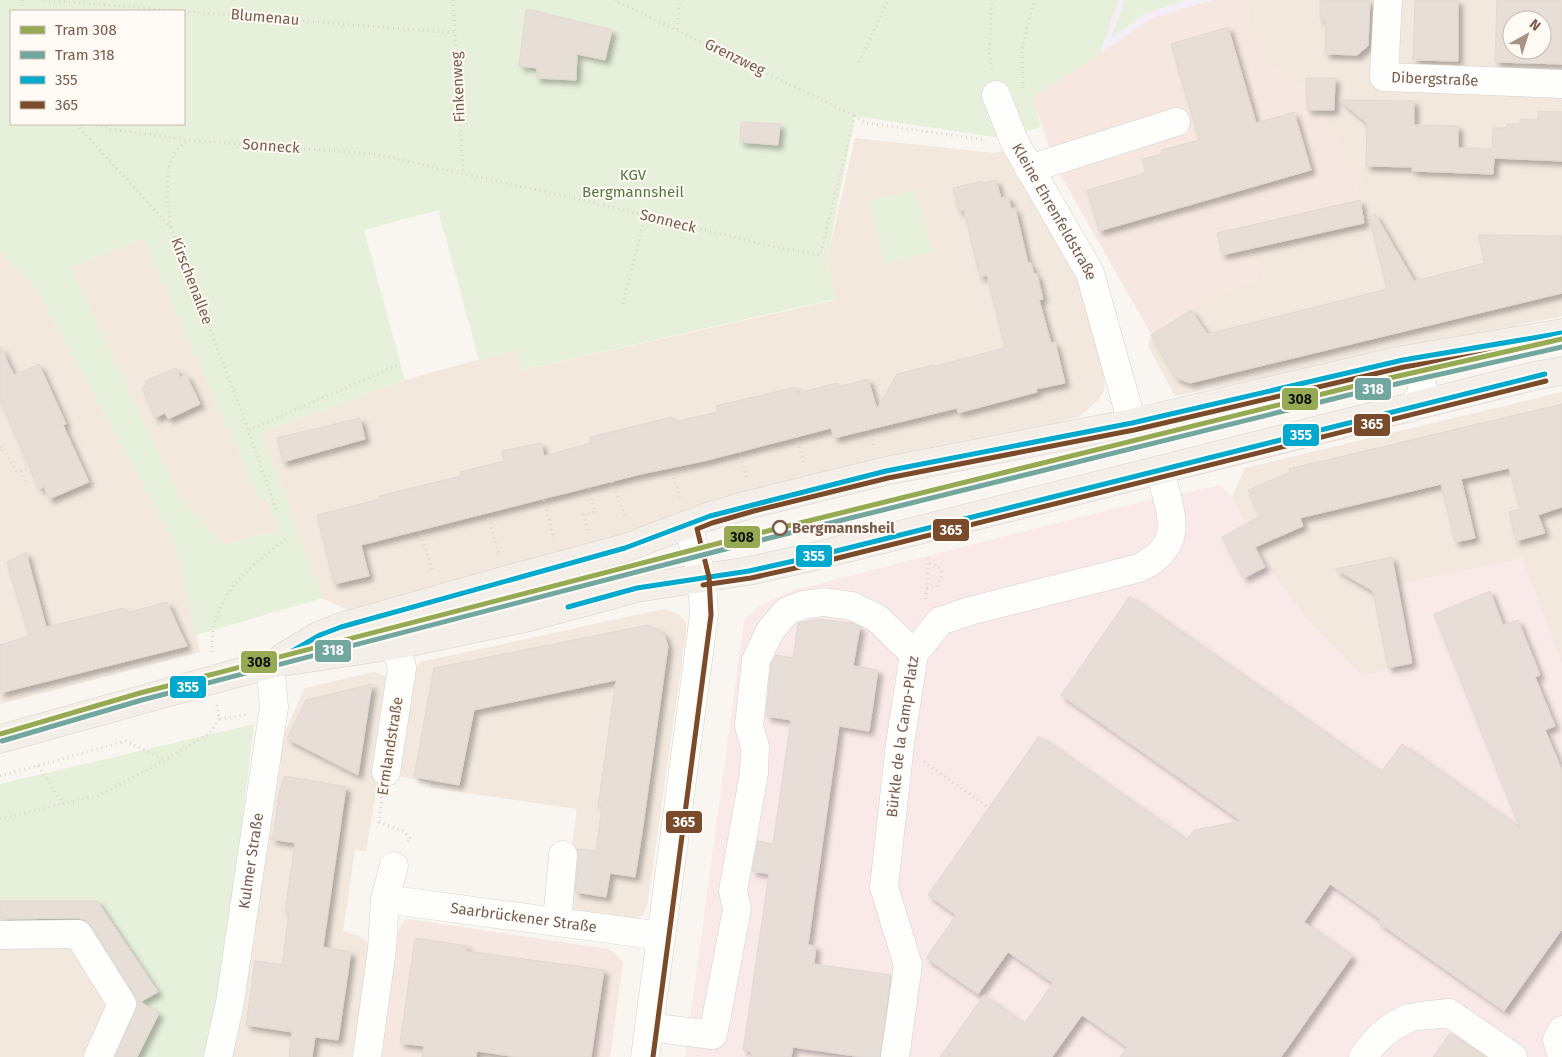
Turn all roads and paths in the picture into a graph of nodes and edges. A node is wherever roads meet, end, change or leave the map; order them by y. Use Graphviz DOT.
graph roads {
  1 [pos="44,0"];
  2 [pos="453,0"];
  3 [pos="614,0"];
  4 [pos="680,0"];
  5 [pos="888,0"];
  6 [pos="992,0"];
  7 [pos="1034,0"];
  8 [pos="1388,0"];
  9 [pos="169,10"];
  10 [pos="185,11"];
  11 [pos="677,29"];
  12 [pos="455,33"];
  13 [pos="859,62"];
  14 [pos="1562,84"];
  15 [pos="1023,92"];
  16 [pos="996,95"];
  17 [pos="855,116"];
  18 [pos="1176,122"];
  19 [pos="77,125"];
  20 [pos="99,125"];
  21 [pos="188,140"];
  22 [pos="1015,144"];
  23 [pos="1029,169"];
  24 [pos="463,174"];
  25 [pos="645,216"];
  26 [pos="171,228"];
  27 [pos="623,304"];
  28 [pos="1562,333"];
  29 [pos="1402,360"];
  30 [pos="400,364"];
  31 [pos="1562,371"];
  32 [pos="1410,408"];
  33 [pos="1132,424"];
  34 [pos="249,430"];
  35 [pos="868,430"];
  36 [pos="796,437"];
  37 [pos="873,444"];
  38 [pos="0,448"];
  39 [pos="740,452"];
  40 [pos="803,462"];
  41 [pos="671,468"];
  42 [pos="26,469"];
  43 [pos="1160,470"];
  44 [pos="21,471"];
  45 [pos="747,476"];
  46 [pos="612,482"];
  47 [pos="26,483"];
  48 [pos="589,488"];
  49 [pos="678,493"];
  50 [pos="544,500"];
  51 [pos="277,512"];
  52 [pos="487,514"];
  53 [pos="626,520"];
  54 [pos="688,524"];
  55 [pos="420,530"];
  56 [pos="588,530"];
  57 [pos="286,538"];
  58 [pos="554,539"];
  59 [pos="498,554"];
  60 [pos="928,562"];
  61 [pos="433,572"];
  62 [pos="927,575"];
  63 [pos="702,578"];
  64 [pos="387,614"];
  65 [pos="396,645"];
  66 [pos="212,647"];
  67 [pos="914,654"];
  68 [pos="270,664"];
  69 [pos="219,720"];
  70 [pos="0,739"];
  71 [pos="900,744"];
  72 [pos="165,760"];
  73 [pos="38,766"];
  74 [pos="386,772"];
  75 [pos="0,776"];
  76 [pos="63,804"];
  77 [pos="989,808"];
  78 [pos="0,819"];
  79 [pos="403,831"];
  80 [pos="563,855"];
  81 [pos="394,866"];
  82 [pos="385,899"];
  83 [pos="556,922"];
  84 [pos="0,936"];
  85 [pos="662,936"];
  86 [pos="649,1027"];
  87 [pos="1562,1030"];
  88 [pos="1562,1056"];
  89 [pos="98,1057"];
  90 [pos="218,1057"];
  91 [pos="367,1057"];
  92 [pos="645,1057"];
  93 [pos="895,1057"];
  94 [pos="1363,1057"];
  95 [pos="1513,1057"];
  1 -- 9 [label="path, Blumenau"];
  2 -- 12 [label="path, Finkenweg"];
  3 -- 11 [label="path, Grenzweg"];
  4 -- 11 [label="path"];
  5 -- 13 [label="path"];
  6 -- 16 [label="path"];
  7 -- 15 [label="path"];
  8 -- 14 [label="street, Dibergstraße"];
  10 -- 12 [label="path, Blumenau"];
  11 -- 17 [label="path, Grenzweg"];
  12 -- 24 [label="path, Finkenweg"];
  16 -- 22 [label="street, Kleine Ehrenfeldstraße"];
  17 -- 22 [label="path"];
  17 -- 25 [label="path, Sonneck"];
  18 -- 23 [label="street"];
  19 -- 26 [label="path, Kirschenallee"];
  20 -- 21 [label="path, Sonneck"];
  21 -- 24 [label="path, Sonneck"];
  21 -- 26 [label="path"];
  22 -- 23 [label="street, Kleine Ehrenfeldstraße"];
  23 -- 33 [label="street, Kleine Ehrenfeldstraße"];
  24 -- 25 [label="path, Sonneck"];
  25 -- 27 [label="path"];
  26 -- 34 [label="path, Kirschenallee"];
  28 -- 29 [label="main road"];
  29 -- 32 [label="street"];
  29 -- 33 [label="main road"];
  30 -- 34 [label="path"];
  31 -- 32 [label="main road"];
  32 -- 43 [label="main road"];
  33 -- 54 [label="main road"];
  34 -- 51 [label="path, Kirschenallee"];
  35 -- 37 [label="path"];
  36 -- 40 [label="path"];
  38 -- 44 [label="path"];
  39 -- 45 [label="path"];
  41 -- 49 [label="path"];
  42 -- 44 [label="path"];
  43 -- 63 [label="main road"];
  43 -- 67 [label="street, Bürkle de la Camp-Platz"];
  44 -- 47 [label="path"];
  46 -- 53 [label="path"];
  48 -- 56 [label="path"];
  50 -- 58 [label="path"];
  52 -- 59 [label="path"];
  54 -- 63 [label="street"];
  54 -- 64 [label="main road"];
  55 -- 61 [label="path"];
  57 -- 66 [label="path"];
  60 -- 62 [label="path"];
  63 -- 65 [label="main road"];
  63 -- 85 [label="street"];
  64 -- 65 [label="main road"];
  64 -- 68 [label="main road"];
  65 -- 68 [label="main road"];
  65 -- 74 [label="street, Ermlandstraße"];
  67 -- 71 [label="street, Bürkle de la Camp-Platz"];
  67 -- 86 [label="street"];
  68 -- 70 [label="main road"];
  68 -- 90 [label="street, Kulmer Straße"];
  69 -- 72 [label="path"];
  71 -- 77 [label="path"];
  71 -- 93 [label="street, Bürkle de la Camp-Platz"];
  72 -- 73 [label="path"];
  72 -- 76 [label="path"];
  73 -- 75 [label="path"];
  73 -- 76 [label="path"];
  74 -- 79 [label="path, Ermlandstraße"];
  76 -- 78 [label="path"];
  80 -- 83 [label="street"];
  81 -- 82 [label="street"];
  82 -- 83 [label="street, Saarbrückener Straße"];
  82 -- 91 [label="street"];
  83 -- 85 [label="street, Saarbrückener Straße"];
  84 -- 89 [label="street"];
  85 -- 86 [label="street"];
  86 -- 92 [label="street"];
  87 -- 88 [label="street"];
  94 -- 95 [label="street"];
}
